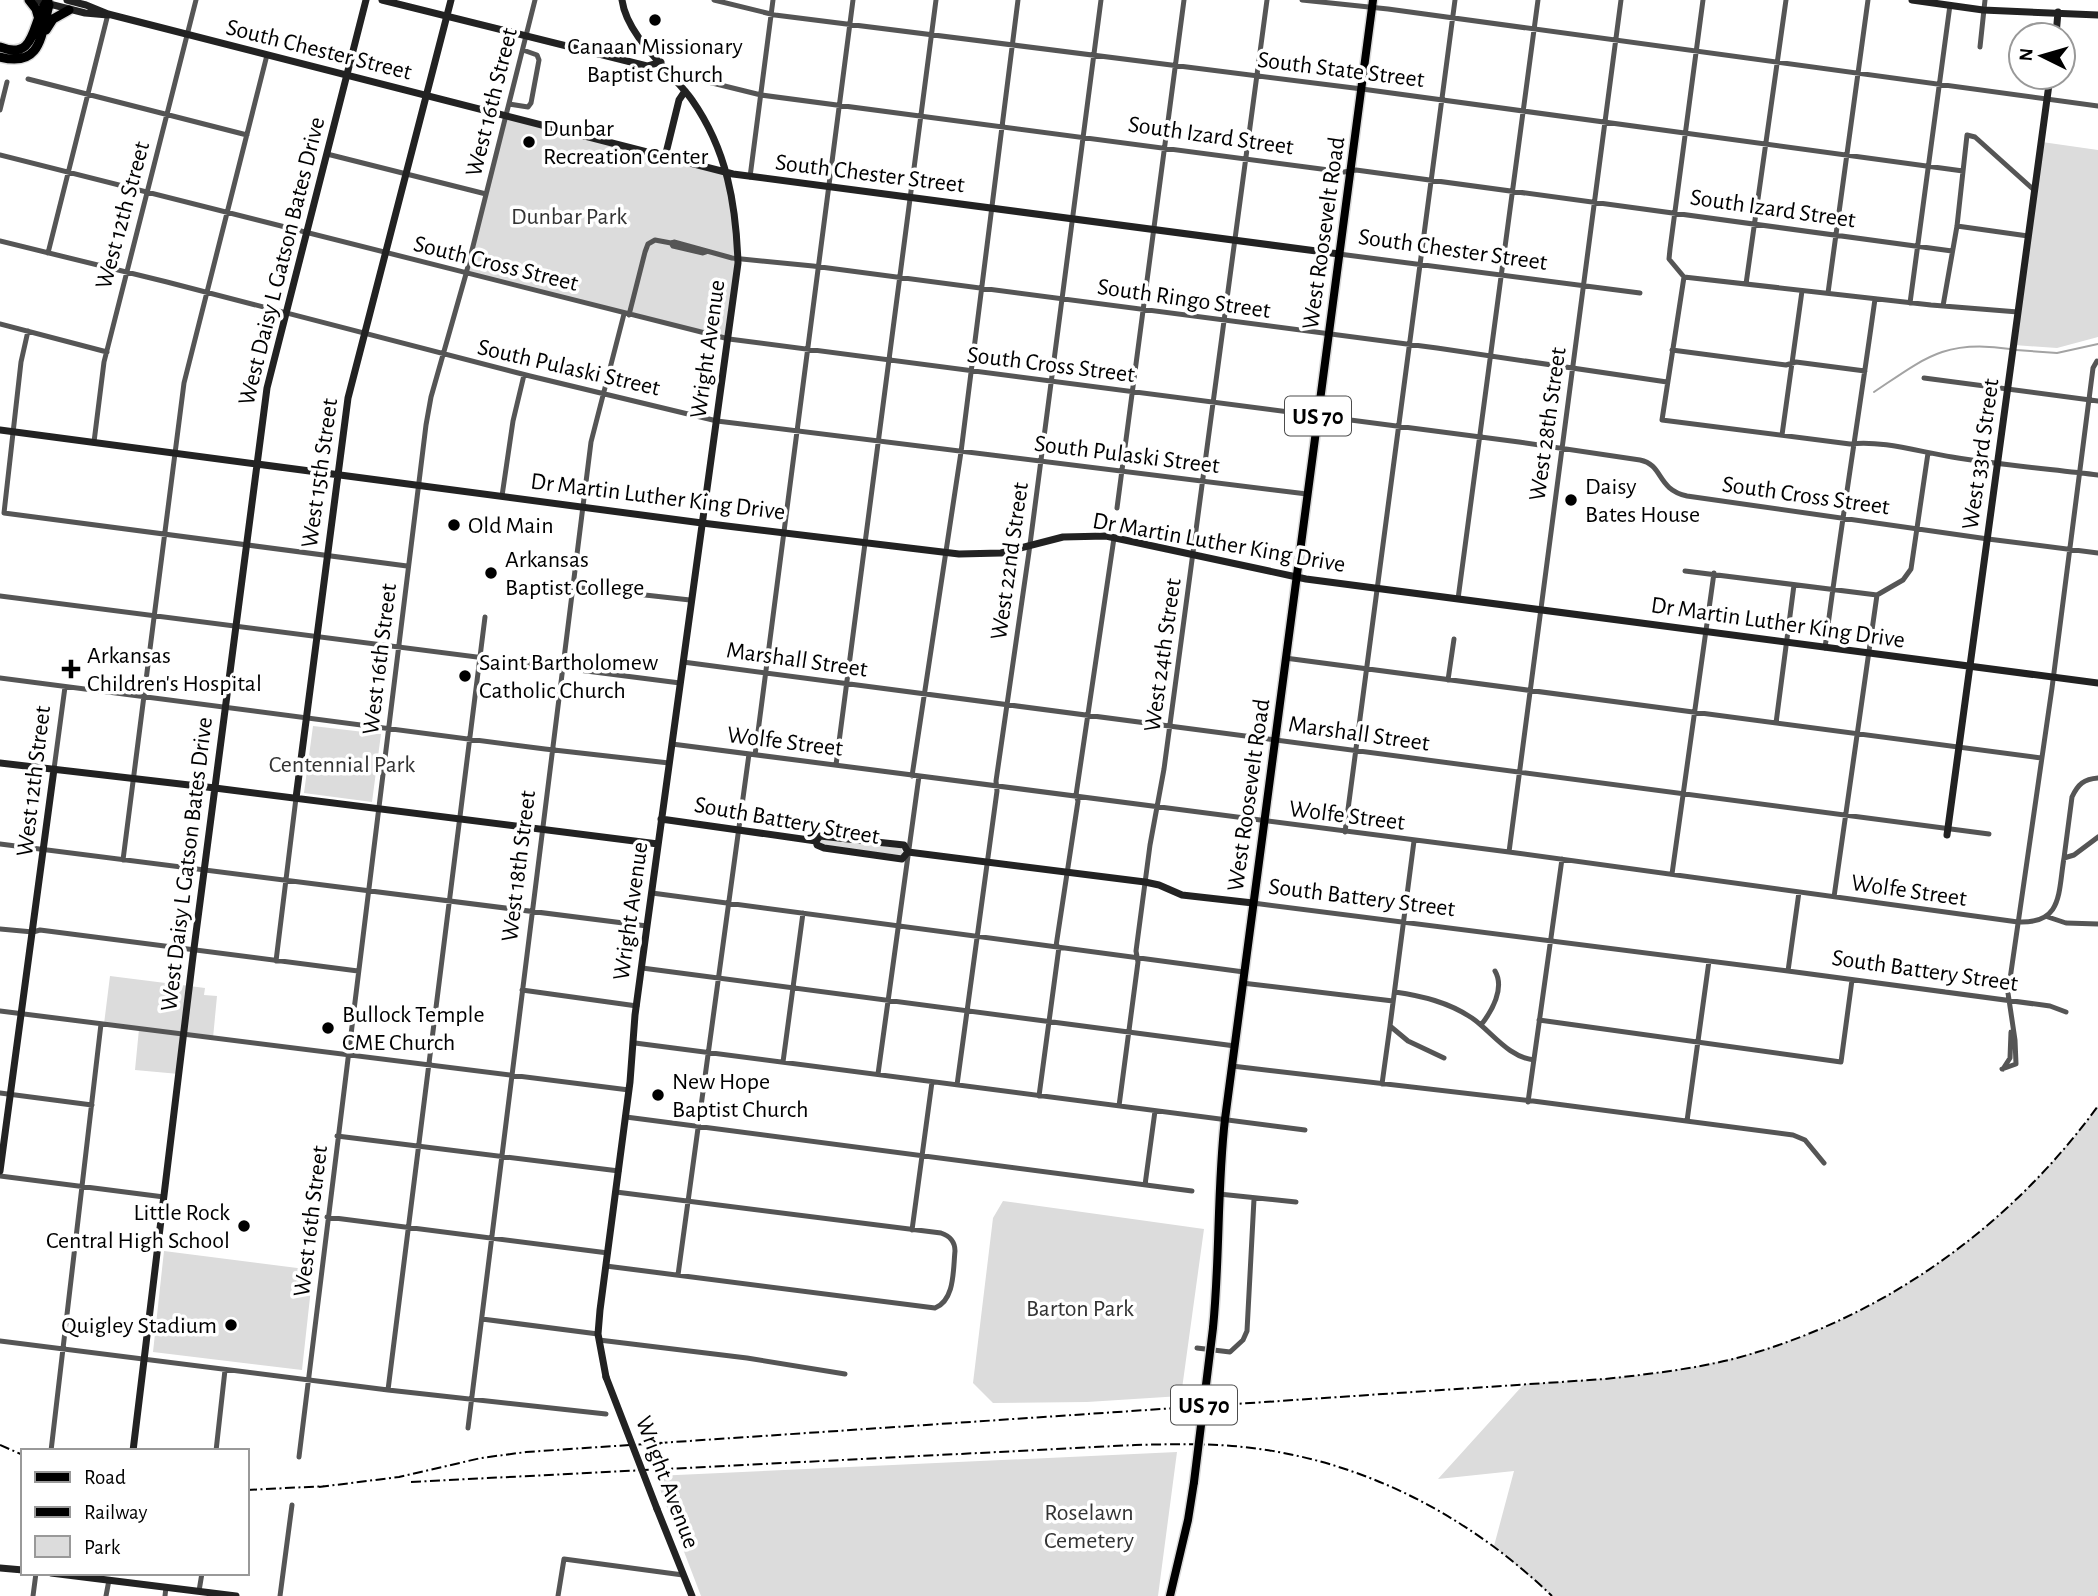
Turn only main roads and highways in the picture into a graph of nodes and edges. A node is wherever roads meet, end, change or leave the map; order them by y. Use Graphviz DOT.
graph roads {
  1 [pos="29,0"];
  2 [pos="48,2"];
  3 [pos="68,2"];
  4 [pos="1373,4"];
  5 [pos="38,17"];
  6 [pos="41,37"];
  7 [pos="0,47"];
  8 [pos="0,57"];
  9 [pos="1170,1596"];
  1 -- 5 [label="highway"];
  2 -- 5 [label="highway"];
  2 -- 6 [label="highway"];
  3 -- 6 [label="highway"];
  4 -- 9 [label="main road, West Roosevelt Road / US 70, bridge"];
  5 -- 7 [label="highway"];
  6 -- 8 [label="highway"];
}
